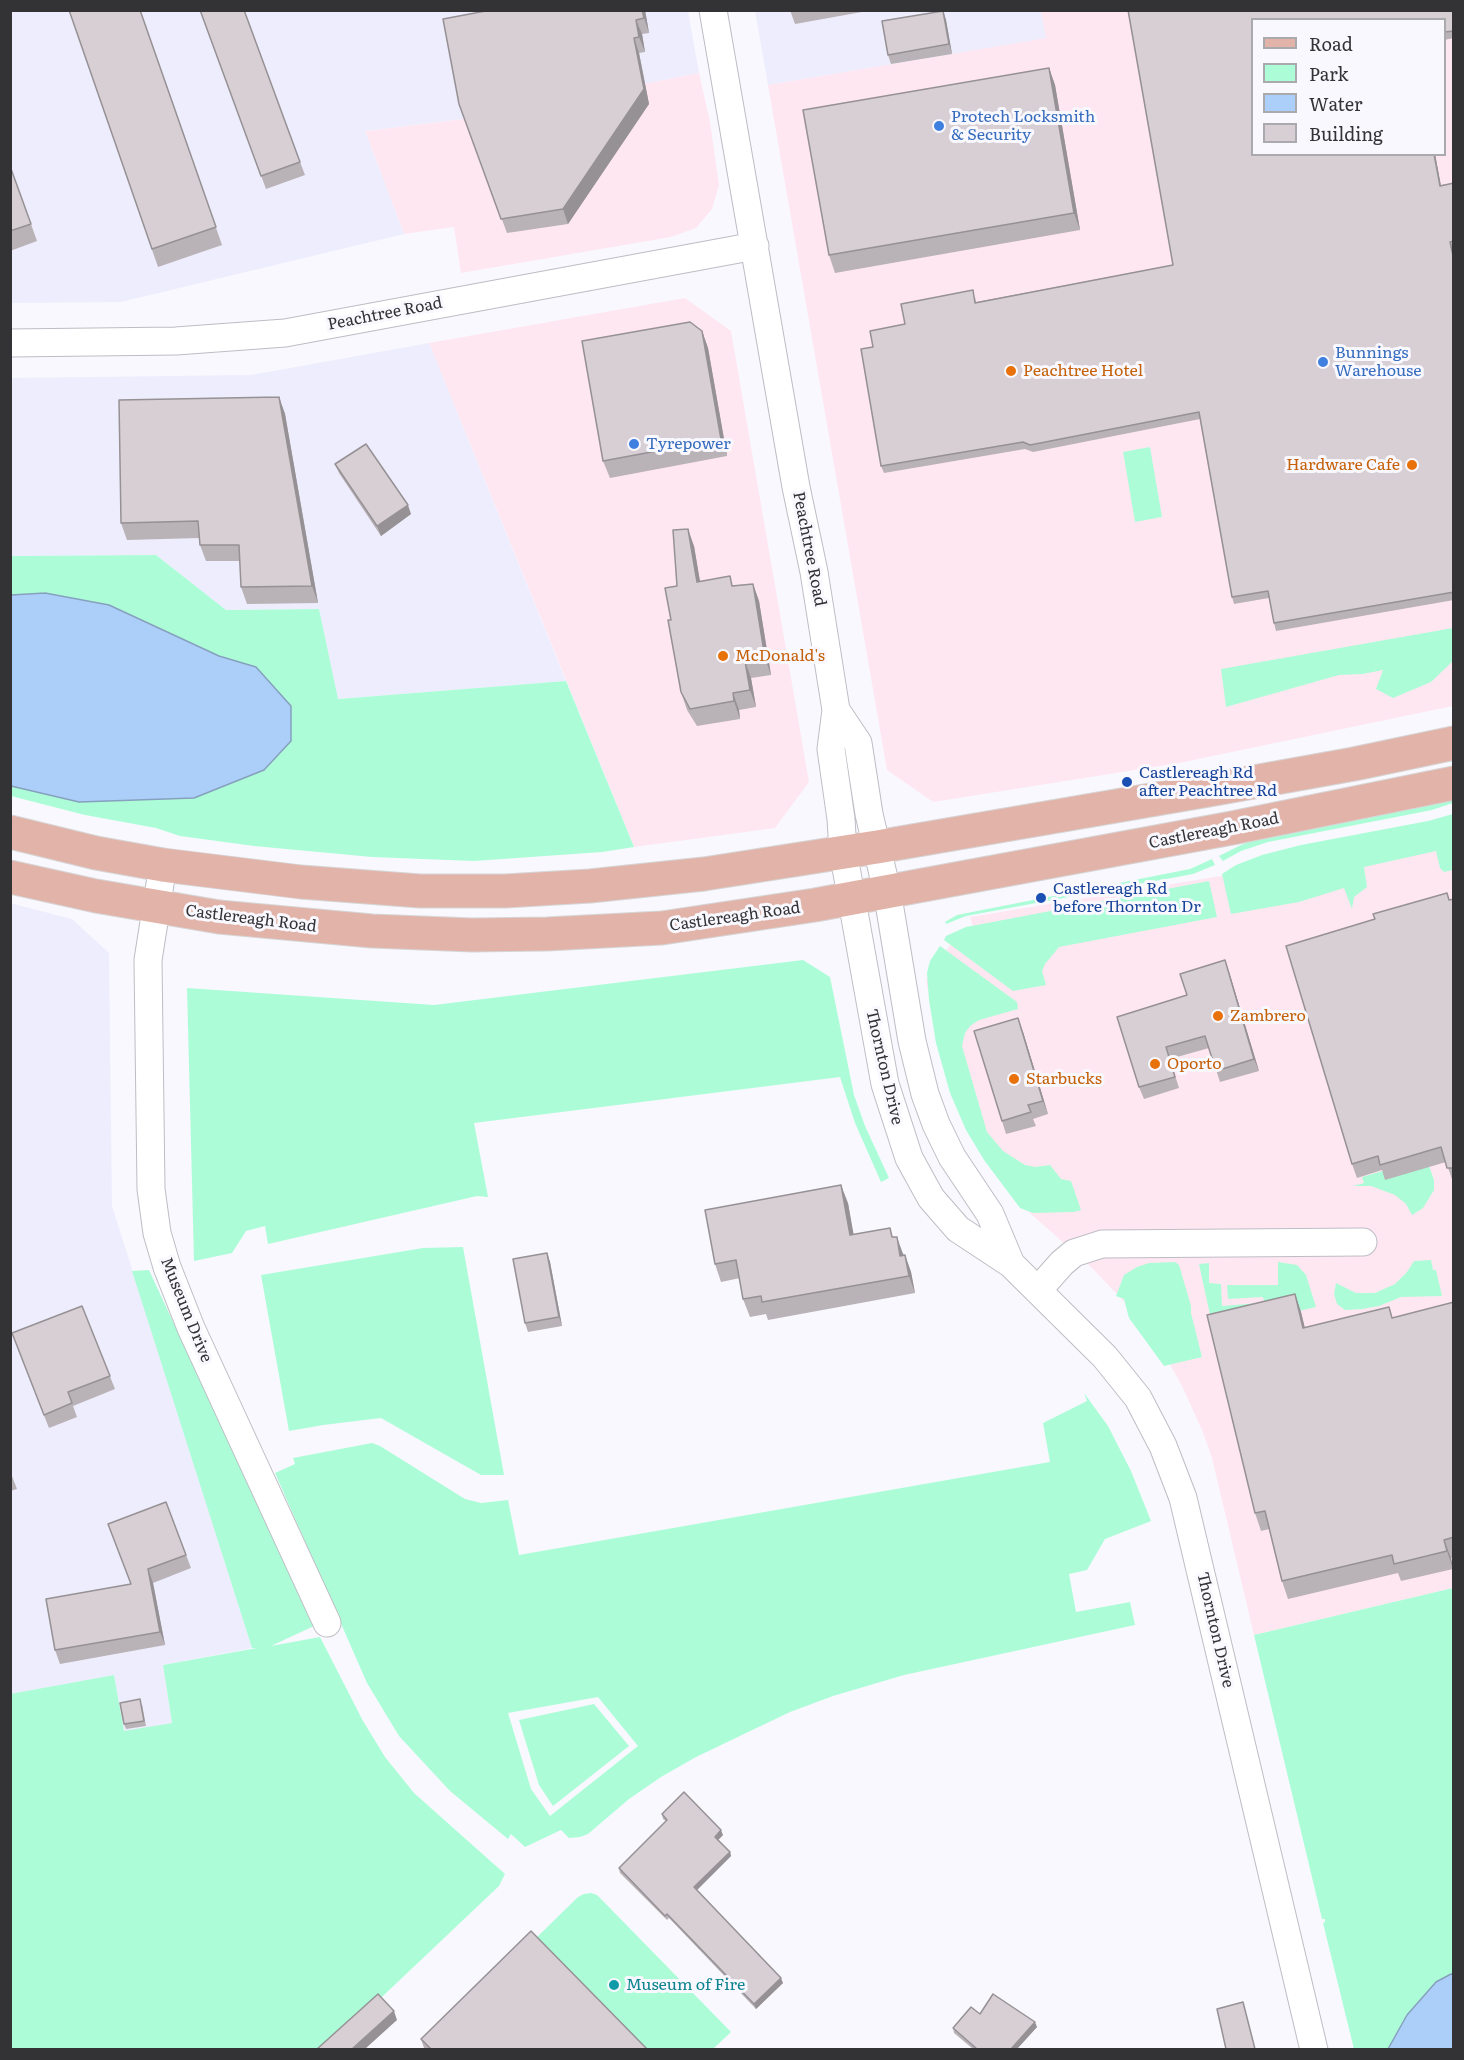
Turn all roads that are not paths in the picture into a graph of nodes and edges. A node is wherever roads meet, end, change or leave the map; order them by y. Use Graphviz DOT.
graph roads {
  1 [pos="713,10"];
  2 [pos="755,246"];
  3 [pos="10,343"];
  4 [pos="836,710"];
  5 [pos="1454,743"];
  6 [pos="1454,783"];
  7 [pos="10,832"];
  8 [pos="877,847"];
  9 [pos="843,851"];
  10 [pos="163,865"];
  11 [pos="10,877"];
  12 [pos="887,891"];
  13 [pos="851,898"];
  14 [pos="156,906"];
  15 [pos="1363,1242"];
  16 [pos="1011,1264"];
  17 [pos="1038,1290"];
  18 [pos="327,1623"];
  19 [pos="1314,2049"];
  1 -- 2 [label="street, Peachtree Road"];
  2 -- 3 [label="street, Peachtree Road"];
  2 -- 4 [label="street, Peachtree Road"];
  4 -- 8 [label="street, Peachtree Road"];
  4 -- 9 [label="street, Peachtree Road"];
  5 -- 8 [label="main road"];
  6 -- 12 [label="main road, Castlereagh Road"];
  7 -- 10 [label="main road"];
  8 -- 9 [label="main road"];
  8 -- 12 [label="street, Peachtree Road"];
  9 -- 10 [label="main road"];
  9 -- 13 [label="street, Peachtree Road"];
  10 -- 14 [label="street, Museum Drive"];
  11 -- 14 [label="main road, Castlereagh Road"];
  12 -- 13 [label="main road, Castlereagh Road"];
  12 -- 16 [label="street, Thornton Drive"];
  13 -- 14 [label="main road, Castlereagh Road"];
  13 -- 16 [label="street, Thornton Drive"];
  14 -- 18 [label="street, Museum Drive"];
  15 -- 17 [label="street"];
  16 -- 17 [label="street, Thornton Drive"];
  17 -- 19 [label="street, Thornton Drive"];
}
